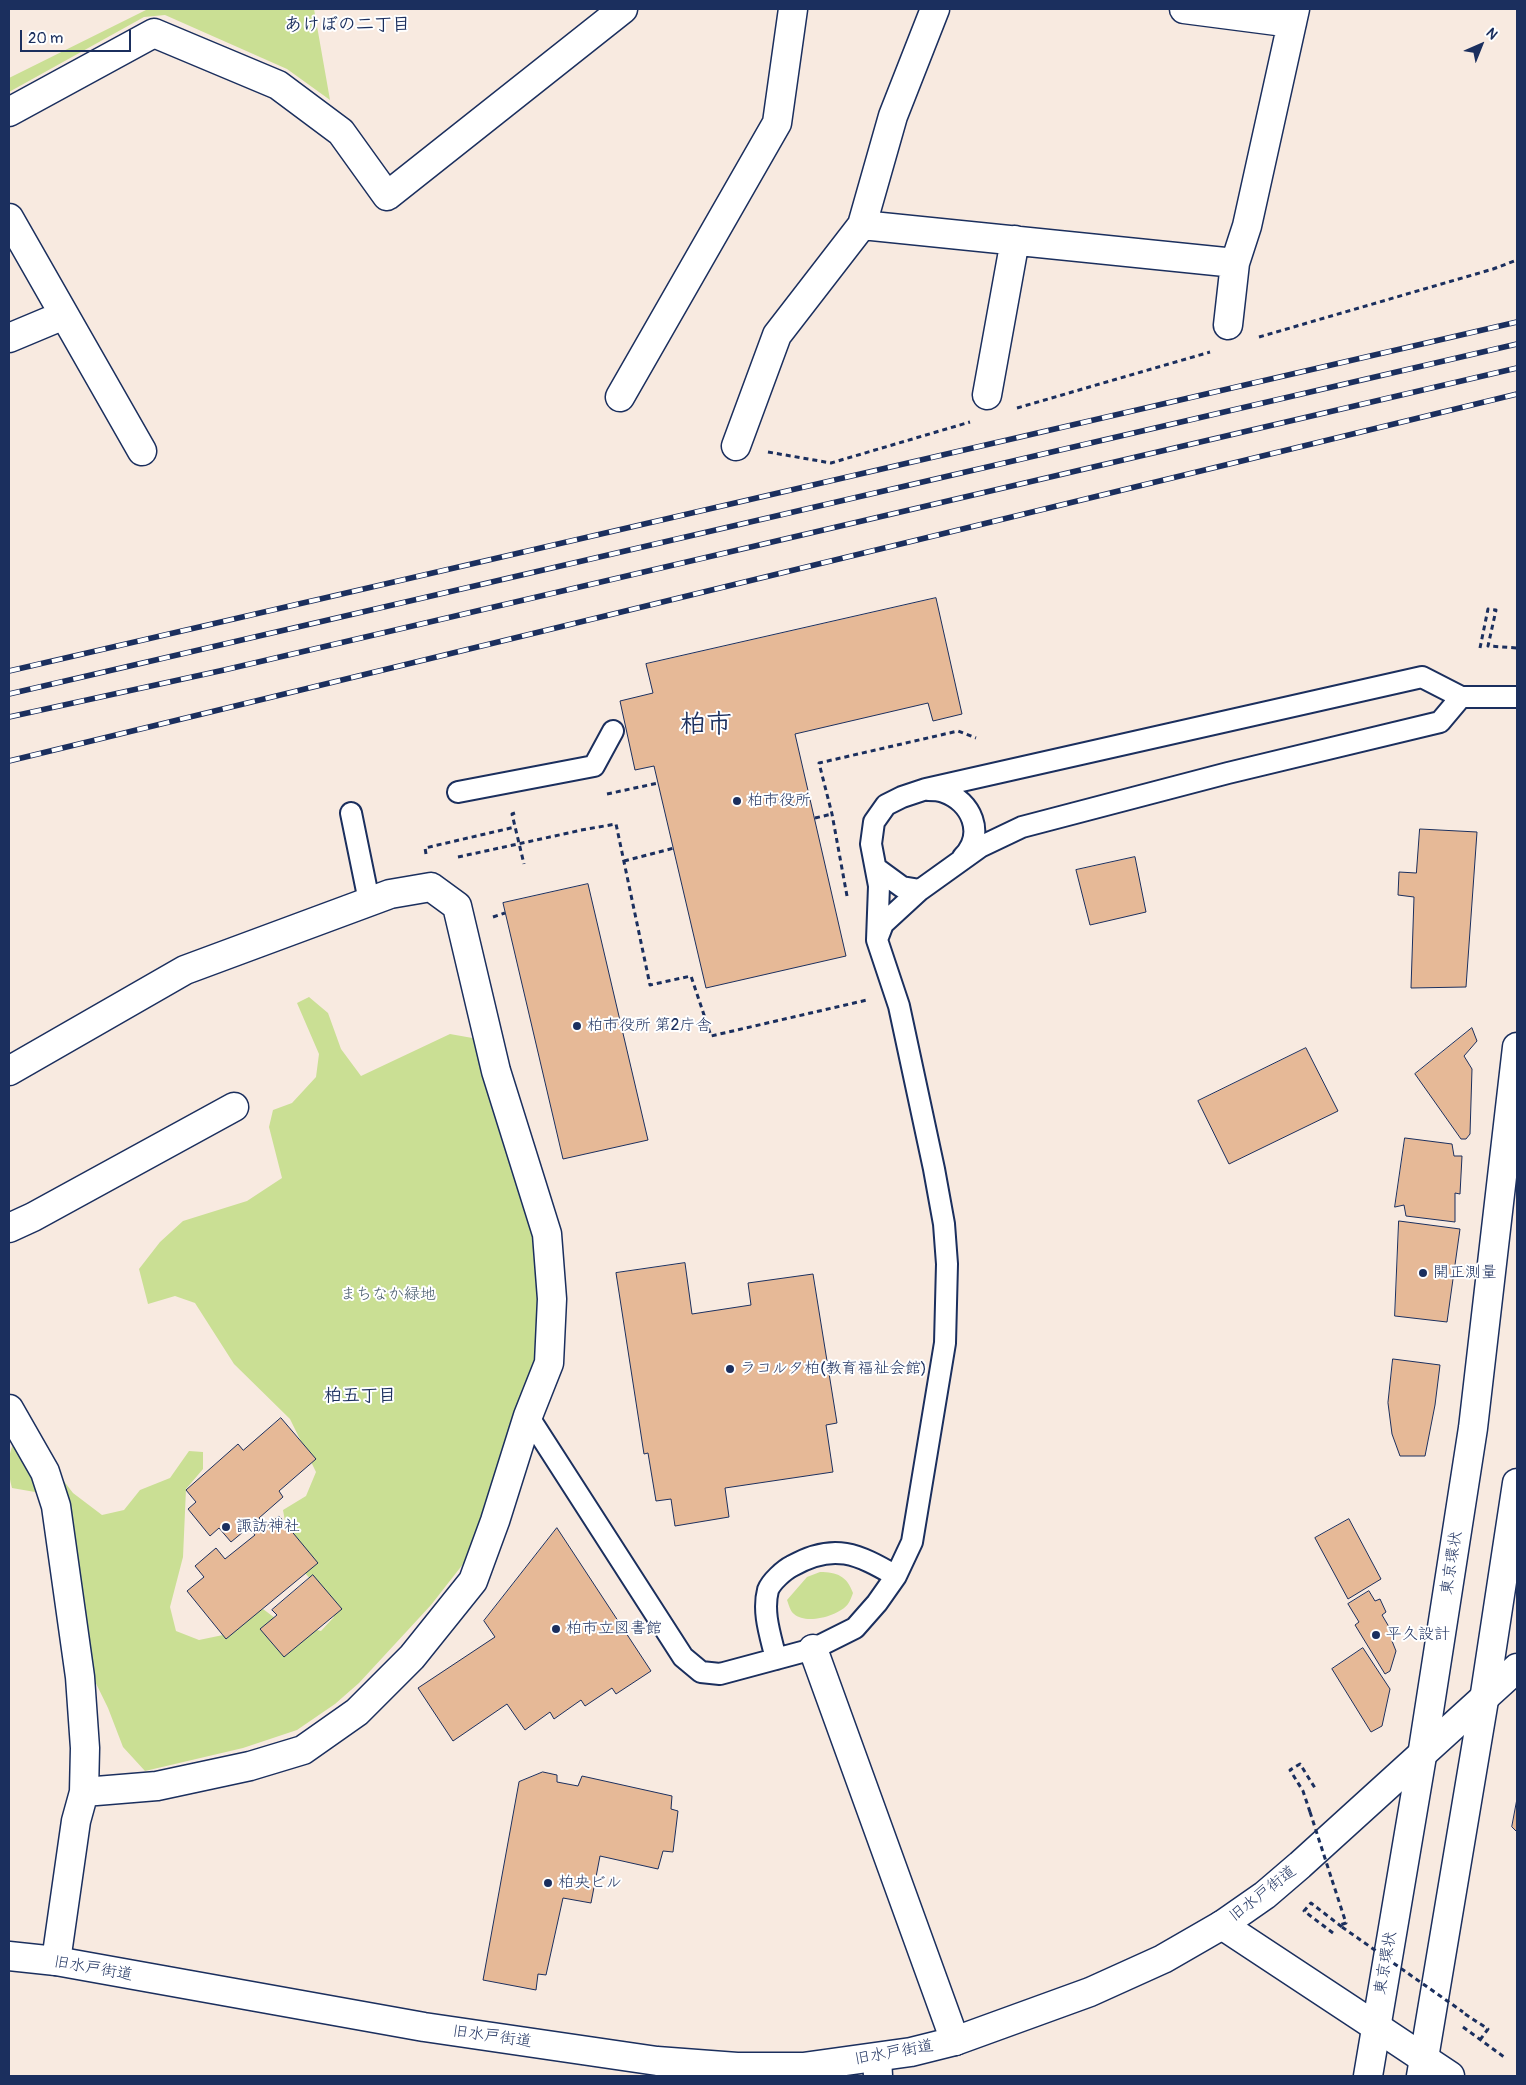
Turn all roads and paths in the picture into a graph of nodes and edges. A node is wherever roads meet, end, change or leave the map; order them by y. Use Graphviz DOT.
graph roads {
  1 [pos="623,9"];
  2 [pos="793,9"];
  3 [pos="935,9"];
  4 [pos="1184,9"];
  5 [pos="1293,16"];
  6 [pos="9,112"];
  7 [pos="9,218"];
  8 [pos="862,225"];
  9 [pos="1015,240"];
  10 [pos="1517,260"];
  11 [pos="1235,263"];
  12 [pos="64,315"];
  13 [pos="1224,337"];
  14 [pos="9,338"];
  15 [pos="1257,338"];
  16 [pos="987,395"];
  17 [pos="620,397"];
  18 [pos="1011,410"];
  19 [pos="973,421"];
  20 [pos="736,446"];
  21 [pos="142,451"];
  22 [pos="1480,648"];
  23 [pos="1517,648"];
  24 [pos="1461,697"];
  25 [pos="1517,697"];
  26 [pos="613,731"];
  27 [pos="976,738"];
  28 [pos="658,783"];
  29 [pos="926,789"];
  30 [pos="458,792"];
  31 [pos="600,795"];
  32 [pos="522,812"];
  33 [pos="350,813"];
  34 [pos="832,814"];
  35 [pos="815,818"];
  36 [pos="515,827"];
  37 [pos="519,843"];
  38 [pos="674,848"];
  39 [pos="458,857"];
  40 [pos="624,860"];
  41 [pos="427,862"];
  42 [pos="524,864"];
  43 [pos="954,866"];
  44 [pos="876,868"];
  45 [pos="920,890"];
  46 [pos="848,898"];
  47 [pos="369,901"];
  48 [pos="877,940"];
  49 [pos="865,992"];
  50 [pos="1517,1047"];
  51 [pos="9,1071"];
  52 [pos="234,1107"];
  53 [pos="9,1228"];
  54 [pos="9,1409"];
  55 [pos="528,1416"];
  56 [pos="1517,1483"];
  57 [pos="896,1576"];
  58 [pos="813,1649"];
  59 [pos="776,1659"];
  60 [pos="1517,1668"];
  61 [pos="1484,1700"];
  62 [pos="1422,1756"];
  63 [pos="1315,1788"];
  64 [pos="84,1792"];
  65 [pos="1222,1925"];
  66 [pos="1341,1926"];
  67 [pos="1333,1934"];
  68 [pos="9,1956"];
  69 [pos="56,1961"];
  70 [pos="1458,2024"];
  71 [pos="1375,2026"];
  72 [pos="1480,2040"];
  73 [pos="956,2041"];
  74 [pos="1504,2057"];
  75 [pos="877,2067"];
  76 [pos="1423,2068"];
  77 [pos="1368,2076"];
  78 [pos="1450,2076"];
  1 -- 6 [label="main road"];
  2 -- 17 [label="main road"];
  3 -- 8 [label="main road"];
  4 -- 5 [label="main road"];
  5 -- 11 [label="main road"];
  7 -- 12 [label="main road"];
  8 -- 9 [label="main road"];
  8 -- 20 [label="main road"];
  9 -- 11 [label="main road"];
  9 -- 16 [label="main road"];
  10 -- 15 [label="path"];
  11 -- 13 [label="main road"];
  12 -- 14 [label="main road"];
  12 -- 21 [label="main road"];
  13 -- 18 [label="path"];
  19 -- 20 [label="path"];
  22 -- 23 [label="path"];
  24 -- 25 [label="lane"];
  24 -- 29 [label="lane"];
  24 -- 43 [label="lane"];
  26 -- 30 [label="lane"];
  27 -- 34 [label="path"];
  28 -- 31 [label="path"];
  29 -- 43 [label="lane"];
  29 -- 44 [label="lane"];
  32 -- 36 [label="path"];
  33 -- 47 [label="lane"];
  34 -- 35 [label="path"];
  34 -- 46 [label="path"];
  36 -- 37 [label="path"];
  36 -- 41 [label="path"];
  37 -- 39 [label="path"];
  37 -- 40 [label="path"];
  37 -- 42 [label="path"];
  38 -- 40 [label="path"];
  40 -- 49 [label="path"];
  43 -- 45 [label="lane"];
  44 -- 45 [label="lane"];
  44 -- 48 [label="lane"];
  45 -- 48 [label="lane"];
  47 -- 51 [label="main road"];
  47 -- 55 [label="main road"];
  48 -- 57 [label="lane"];
  50 -- 62 [label="main road, 東京環状"];
  52 -- 53 [label="main road"];
  54 -- 64 [label="main road"];
  55 -- 59 [label="lane"];
  55 -- 64 [label="main road"];
  56 -- 61 [label="main road"];
  57 -- 58 [label="lane"];
  57 -- 59 [label="lane"];
  58 -- 59 [label="lane"];
  58 -- 73 [label="main road"];
  60 -- 61 [label="main road, 旧水戸街道"];
  61 -- 62 [label="main road, 旧水戸街道"];
  61 -- 76 [label="main road"];
  62 -- 65 [label="main road, 旧水戸街道"];
  62 -- 71 [label="main road, 東京環状"];
  63 -- 66 [label="path, bridge"];
  64 -- 69 [label="main road"];
  65 -- 71 [label="main road"];
  65 -- 73 [label="main road, 旧水戸街道"];
  66 -- 67 [label="path"];
  66 -- 72 [label="path, bridge"];
  68 -- 69 [label="main road, 旧水戸街道"];
  69 -- 75 [label="main road, 旧水戸街道"];
  70 -- 72 [label="path"];
  71 -- 76 [label="main road"];
  71 -- 77 [label="main road, 東京環状"];
  72 -- 74 [label="path"];
  73 -- 75 [label="main road, 旧水戸街道"];
  76 -- 78 [label="main road"];
}
